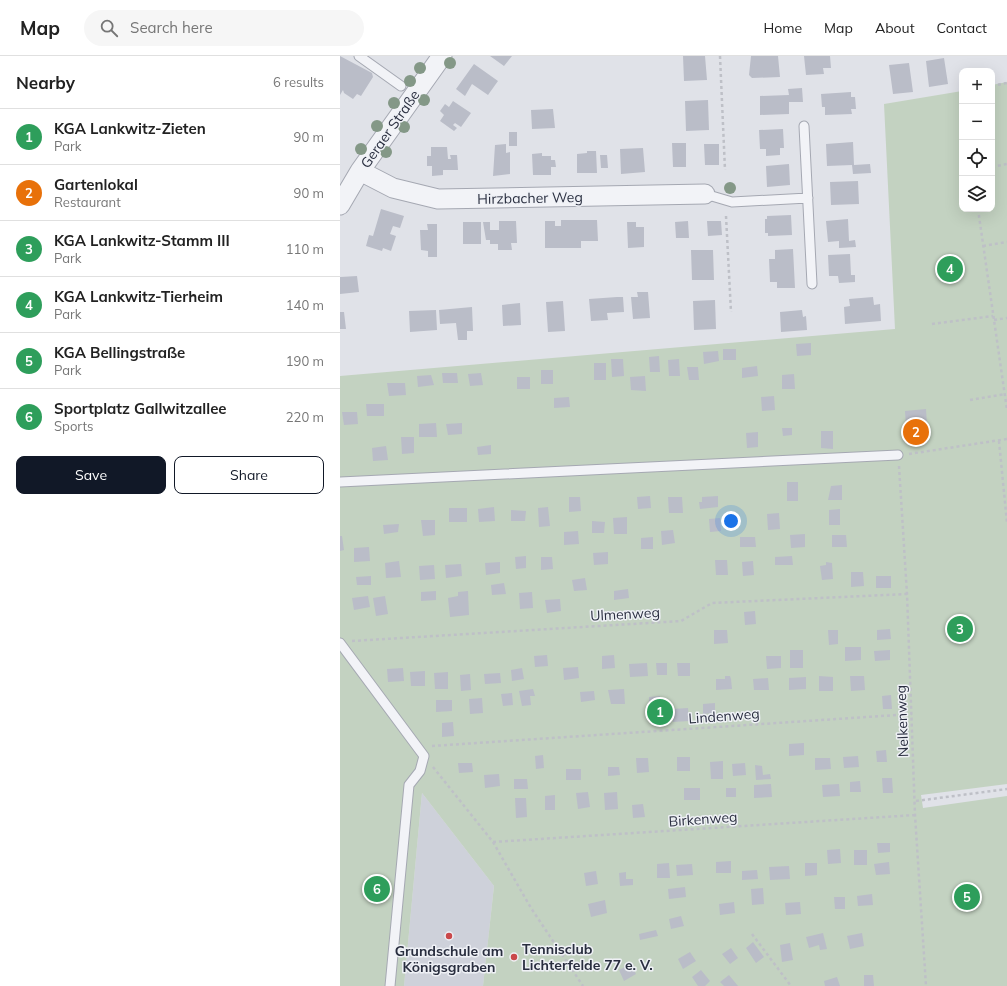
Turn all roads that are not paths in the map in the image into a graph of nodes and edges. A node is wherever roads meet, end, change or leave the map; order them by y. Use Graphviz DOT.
graph roads {
  1 [pos="359,56"];
  2 [pos="442,56"];
  3 [pos="401,86"];
  4 [pos="804,126"];
  5 [pos="351,179"];
  6 [pos="705,194"];
  7 [pos="808,198"];
  8 [pos="340,205"];
  9 [pos="812,284"];
  10 [pos="898,455"];
  11 [pos="340,482"];
  12 [pos="344,642"];
  13 [pos="390,986"];
  1 -- 3 [label="lane"];
  2 -- 5 [label="street, Geraer Straße"];
  4 -- 7 [label="lane"];
  5 -- 6 [label="street, Hirzbacher Weg"];
  5 -- 8 [label="street, Geraer Straße"];
  6 -- 7 [label="lane"];
  7 -- 9 [label="lane"];
  10 -- 11 [label="lane"];
  12 -- 13 [label="lane"];
}
